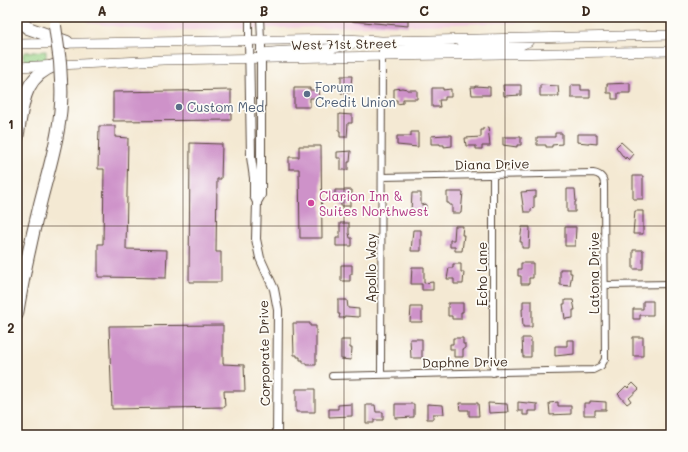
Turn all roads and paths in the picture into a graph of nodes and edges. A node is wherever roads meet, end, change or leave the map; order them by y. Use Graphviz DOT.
graph roads {
  1 [pos="249,17"];
  2 [pos="260,17"];
  3 [pos="17,19"];
  4 [pos="54,22"];
  5 [pos="671,35"];
  6 [pos="470,38"];
  7 [pos="530,38"];
  8 [pos="249,40"];
  9 [pos="261,40"];
  10 [pos="360,40"];
  11 [pos="382,41"];
  12 [pos="67,42"];
  13 [pos="17,44"];
  14 [pos="671,51"];
  15 [pos="431,55"];
  16 [pos="260,56"];
  17 [pos="382,56"];
  18 [pos="250,59"];
  19 [pos="56,65"];
  20 [pos="17,67"];
  21 [pos="17,138"];
  22 [pos="493,175"];
  23 [pos="601,176"];
  24 [pos="382,177"];
  25 [pos="257,202"];
  26 [pos="671,284"];
  27 [pos="605,285"];
  28 [pos="17,314"];
  29 [pos="599,368"];
  30 [pos="493,373"];
  31 [pos="381,375"];
  32 [pos="332,376"];
  33 [pos="277,435"];
  1 -- 8 [label="street"];
  2 -- 9 [label="street"];
  3 -- 12 [label="highway"];
  4 -- 28 [label="highway, bridge"];
  5 -- 7 [label="main road, West 71st Street"];
  6 -- 7 [label="main road, West 71st Street"];
  6 -- 11 [label="main road, West 71st Street"];
  6 -- 17 [label="main road"];
  7 -- 15 [label="main road"];
  8 -- 9 [label="main road, West 71st Street"];
  8 -- 12 [label="main road, West 71st Street"];
  8 -- 18 [label="street, Corporate Drive"];
  9 -- 10 [label="main road, West 71st Street"];
  9 -- 16 [label="street, Corporate Drive"];
  10 -- 11 [label="main road, West 71st Street"];
  10 -- 16 [label="main road"];
  11 -- 17 [label="street, Apollo Way"];
  12 -- 13 [label="main road, West 71st Street"];
  14 -- 15 [label="main road, West 71st Street"];
  15 -- 17 [label="main road, West 71st Street"];
  16 -- 17 [label="main road, West 71st Street"];
  16 -- 18 [label="main road, West 71st Street"];
  16 -- 25 [label="street, Corporate Drive"];
  17 -- 24 [label="street, Apollo Way"];
  18 -- 19 [label="main road, West 71st Street"];
  18 -- 25 [label="street, Corporate Drive"];
  19 -- 20 [label="main road, West 71st Street"];
  19 -- 21 [label="highway"];
  22 -- 23 [label="street, Diana Drive"];
  22 -- 24 [label="street, Diana Drive"];
  22 -- 30 [label="street, Echo Lane"];
  23 -- 27 [label="street, Latona Drive"];
  24 -- 31 [label="street, Apollo Way"];
  25 -- 33 [label="street, Corporate Drive"];
  26 -- 27 [label="street"];
  27 -- 29 [label="street, Latona Drive"];
  29 -- 30 [label="street, Daphne Drive"];
  30 -- 31 [label="street, Daphne Drive"];
  31 -- 32 [label="street, Daphne Drive"];
}
